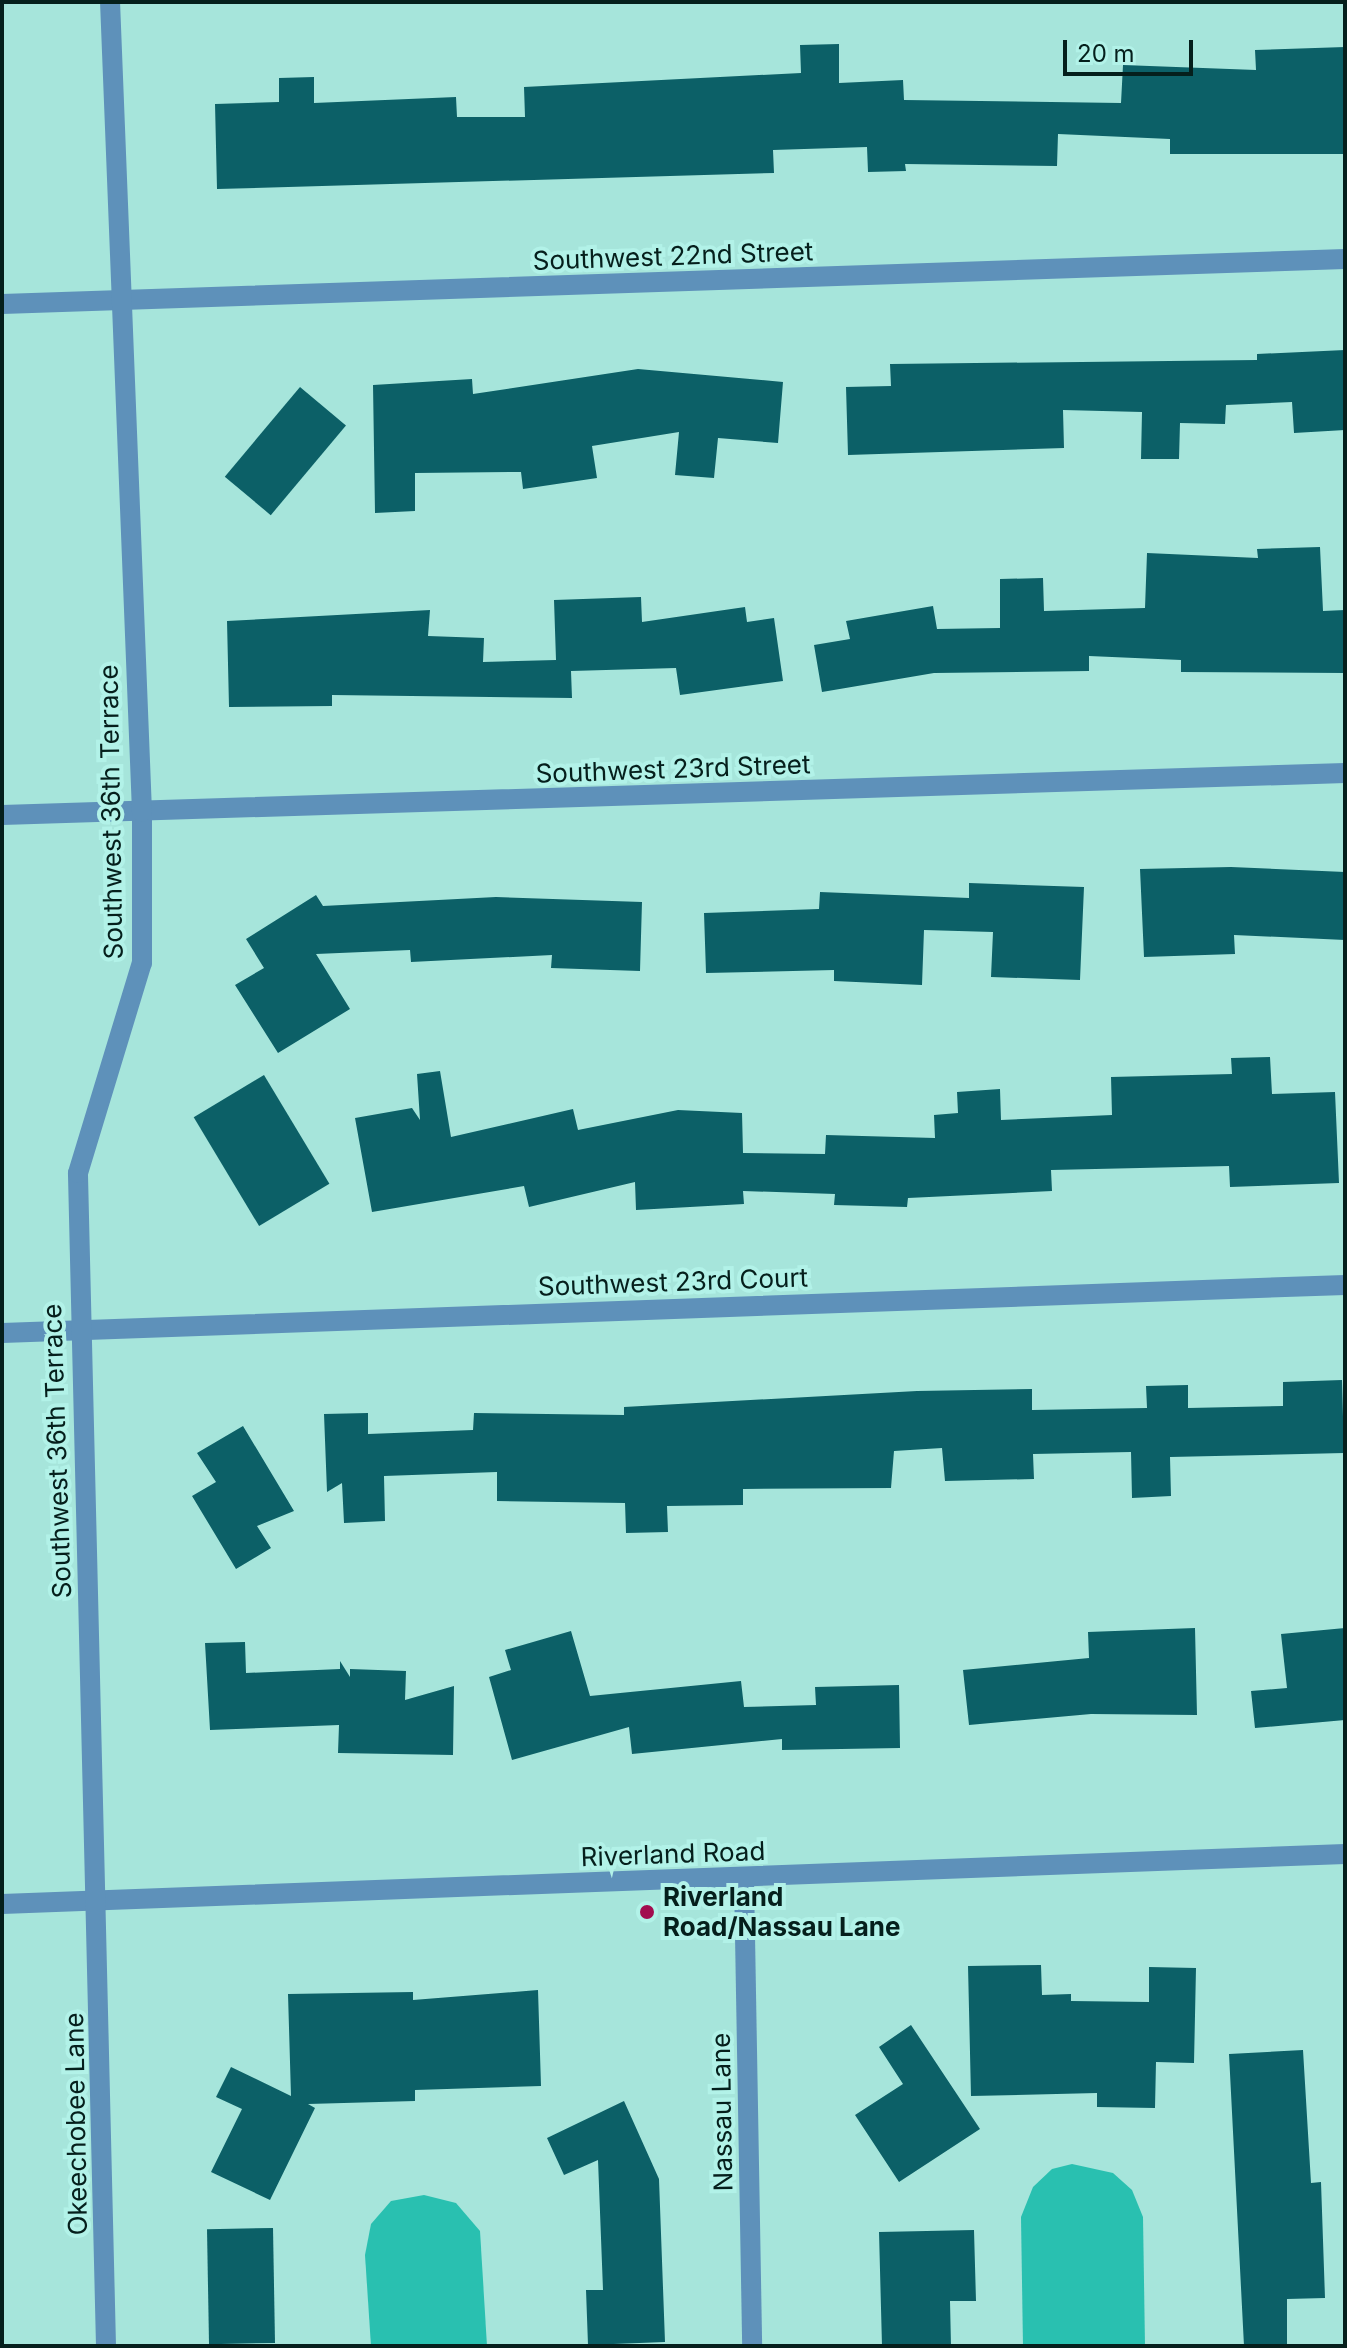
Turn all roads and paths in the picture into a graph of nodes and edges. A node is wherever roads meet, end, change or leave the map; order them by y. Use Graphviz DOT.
graph roads {
  1 [pos="110,2"];
  2 [pos="1345,259"];
  3 [pos="121,301"];
  4 [pos="2,304"];
  5 [pos="1345,773"];
  6 [pos="142,812"];
  7 [pos="2,815"];
  8 [pos="1345,1285"];
  9 [pos="77,1330"];
  10 [pos="2,1333"];
  11 [pos="1345,1854"];
  12 [pos="744,1878"];
  13 [pos="99,1901"];
  14 [pos="2,1904"];
  15 [pos="106,2346"];
  16 [pos="752,2346"];
  1 -- 3 [label="street, Southwest 36th Terrace"];
  2 -- 3 [label="street, Southwest 22nd Street"];
  3 -- 4 [label="street, Southwest 22nd Street"];
  3 -- 6 [label="street, Southwest 36th Terrace"];
  5 -- 6 [label="street, Southwest 23rd Street"];
  6 -- 7 [label="street, Southwest 23rd Street"];
  6 -- 9 [label="street, Southwest 36th Terrace"];
  8 -- 9 [label="street, Southwest 23rd Court"];
  9 -- 10 [label="street, Southwest 23rd Court"];
  9 -- 13 [label="street, Southwest 36th Terrace"];
  11 -- 12 [label="street, Riverland Road"];
  12 -- 13 [label="street, Riverland Road"];
  12 -- 16 [label="street, Nassau Lane"];
  13 -- 14 [label="street, Riverland Road"];
  13 -- 15 [label="street, Okeechobee Lane"];
}
